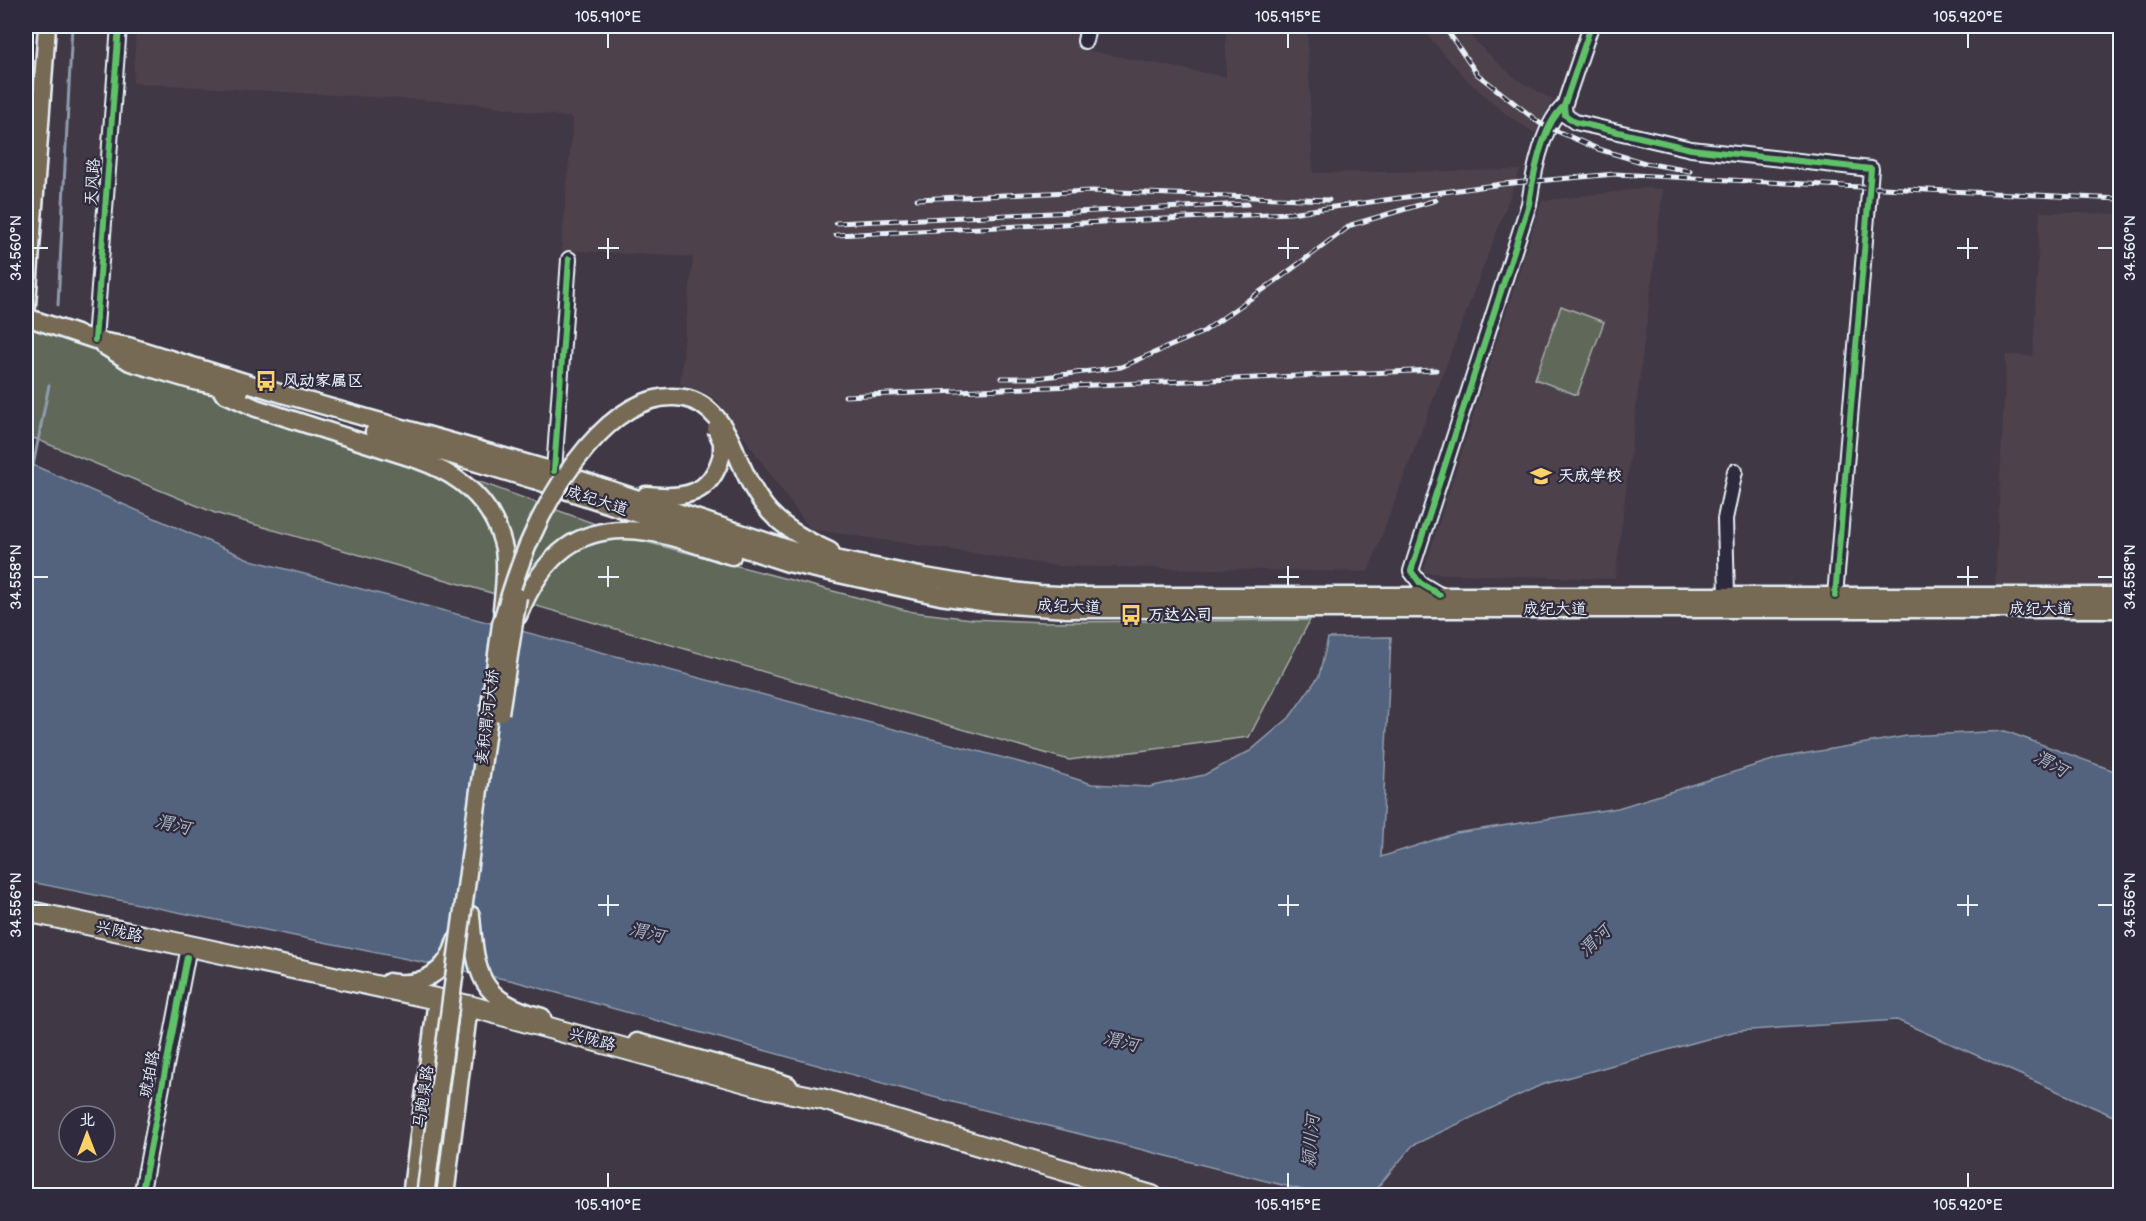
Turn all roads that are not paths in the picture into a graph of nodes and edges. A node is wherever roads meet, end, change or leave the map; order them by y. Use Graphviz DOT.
graph roads {
  1 [pos="47,26"];
  2 [pos="118,26"];
  3 [pos="1088,26"];
  4 [pos="1591,26"];
  5 [pos="1085,41"];
  6 [pos="1564,106"];
  7 [pos="569,259"];
  8 [pos="26,317"];
  9 [pos="95,340"];
  10 [pos="194,381"];
  11 [pos="729,452"];
  12 [pos="554,471"];
  13 [pos="1735,471"];
  14 [pos="615,492"];
  15 [pos="863,565"];
  16 [pos="1440,595"];
  17 [pos="1727,595"];
  18 [pos="940,596"];
  19 [pos="1835,596"];
  20 [pos="2121,596"];
  21 [pos="2121,609"];
  22 [pos="507,626"];
  23 [pos="26,911"];
  24 [pos="467,915"];
  25 [pos="53,916"];
  26 [pos="26,923"];
  27 [pos="186,957"];
  28 [pos="436,1005"];
  29 [pos="469,1013"];
  30 [pos="822,1099"];
  31 [pos="141,1196"];
  32 [pos="411,1196"];
  33 [pos="425,1196"];
  34 [pos="433,1196"];
  35 [pos="444,1196"];
  36 [pos="1104,1196"];
  37 [pos="1152,1196"];
  1 -- 8 [label="main road"];
  2 -- 9 [label="street, 天风路"];
  3 -- 5 [label="street"];
  4 -- 6 [label="street"];
  6 -- 16 [label="street"];
  6 -- 19 [label="street"];
  7 -- 12 [label="street"];
  8 -- 9 [label="main road, 成纪大道"];
  9 -- 10 [label="main road, 成纪大道"];
  9 -- 12 [label="main road, 成纪大道"];
  10 -- 18 [label="main road, 成纪大道"];
  10 -- 22 [label="main road, bridge"];
  11 -- 14 [label="main road"];
  11 -- 15 [label="main road, 麦积渭河大桥"];
  11 -- 22 [label="main road, 麦积渭河大桥, bridge"];
  12 -- 14 [label="main road, 成纪大道"];
  13 -- 17 [label="street"];
  14 -- 15 [label="main road, 成纪大道"];
  15 -- 16 [label="main road, 成纪大道"];
  16 -- 17 [label="main road, 成纪大道"];
  17 -- 19 [label="main road, 成纪大道"];
  18 -- 21 [label="main road, 成纪大道"];
  18 -- 22 [label="main road, bridge"];
  19 -- 20 [label="main road, 成纪大道"];
  22 -- 24 [label="main road, 麦积渭河大桥, bridge"];
  23 -- 25 [label="highway, 兴陇路"];
  24 -- 25 [label="main road, bridge"];
  24 -- 30 [label="main road"];
  24 -- 33 [label="main road, 麦积渭河大桥, bridge"];
  24 -- 34 [label="main road, 麦积渭河大桥"];
  25 -- 28 [label="highway, 兴陇路"];
  26 -- 27 [label="highway, 兴陇路"];
  27 -- 28 [label="highway, 兴陇路"];
  27 -- 31 [label="street, 琥珀路"];
  28 -- 29 [label="highway, 兴陇路"];
  28 -- 32 [label="main road, 马跑泉路"];
  29 -- 30 [label="highway, 兴陇路"];
  29 -- 35 [label="main road, 马跑泉路"];
  29 -- 36 [label="highway, 兴陇路"];
  30 -- 37 [label="highway, 兴陇路"];
}
